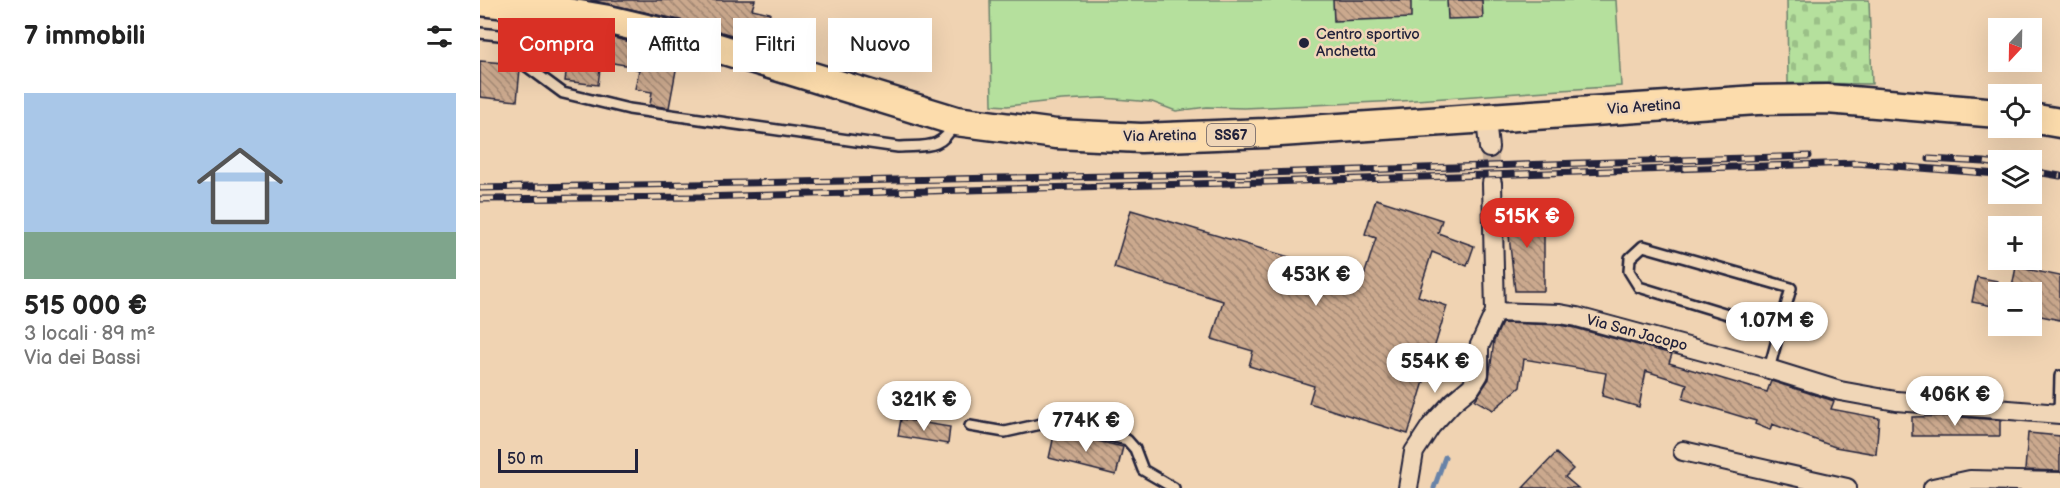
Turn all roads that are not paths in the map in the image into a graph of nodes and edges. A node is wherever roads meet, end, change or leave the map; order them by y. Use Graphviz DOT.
graph roads {
  1 [pos="480,1"];
  2 [pos="480,33"];
  3 [pos="1988,112"];
  4 [pos="1486,119"];
  5 [pos="2042,120"];
  6 [pos="956,121"];
  7 [pos="2060,123"];
  8 [pos="1489,148"];
  9 [pos="1492,183"];
  10 [pos="1495,312"];
  11 [pos="1780,330"];
  12 [pos="1769,369"];
  13 [pos="2060,376"];
  14 [pos="2059,414"];
  15 [pos="970,426"];
  16 [pos="1683,451"];
  17 [pos="2060,482"];
  18 [pos="1174,488"];
  19 [pos="1408,488"];
  20 [pos="1847,488"];
  21 [pos="1933,488"];
  1 -- 6 [label="main road, Via Aretina / SS67"];
  2 -- 6 [label="lane"];
  3 -- 4 [label="main road, Via Aretina / SS67"];
  4 -- 6 [label="main road, Via Aretina / SS67"];
  4 -- 8 [label="street"];
  5 -- 7 [label="main road"];
  9 -- 10 [label="street"];
  10 -- 12 [label="street, Via San Jacopo"];
  10 -- 19 [label="street"];
  11 -- 11 [label="lane"];
  11 -- 12 [label="lane"];
  12 -- 14 [label="street, Via San Jacopo"];
  13 -- 14 [label="lane"];
  15 -- 18 [label="lane"];
  16 -- 20 [label="street"];
  17 -- 21 [label="street"];
}
